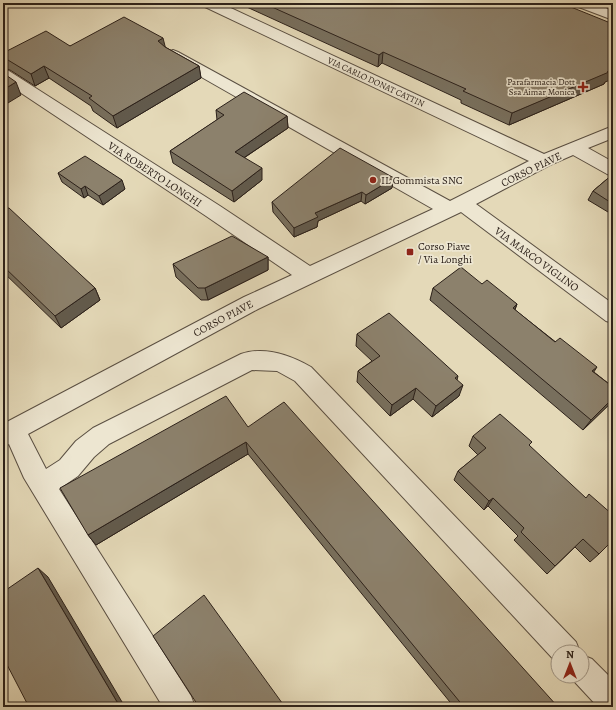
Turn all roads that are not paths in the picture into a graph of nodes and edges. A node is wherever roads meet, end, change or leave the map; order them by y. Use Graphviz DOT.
graph roads {
  1 [pos="208,3"];
  2 [pos="580,3"];
  3 [pos="613,16"];
  4 [pos="173,55"];
  5 [pos="3,74"];
  6 [pos="613,130"];
  7 [pos="574,148"];
  8 [pos="544,161"];
  9 [pos="613,170"];
  10 [pos="455,206"];
  11 [pos="307,275"];
  12 [pos="613,315"];
  13 [pos="8,433"];
  14 [pos="43,485"];
  15 [pos="558,644"];
  16 [pos="590,678"];
  17 [pos="613,702"];
  18 [pos="180,707"];
  1 -- 8 [label="street, VIA CARLO DONAT CATTIN"];
  2 -- 3 [label="street"];
  4 -- 10 [label="street"];
  5 -- 11 [label="street, VIA ROBERTO LONGHI"];
  6 -- 7 [label="street, CORSO PIAVE"];
  7 -- 8 [label="street, CORSO PIAVE"];
  7 -- 9 [label="street"];
  8 -- 10 [label="street, CORSO PIAVE"];
  10 -- 11 [label="street, CORSO PIAVE"];
  10 -- 12 [label="street, VIA MARCO VIGLINO"];
  11 -- 13 [label="street, CORSO PIAVE"];
  13 -- 14 [label="street"];
  14 -- 15 [label="street"];
  14 -- 18 [label="street"];
  16 -- 17 [label="street"];
}
